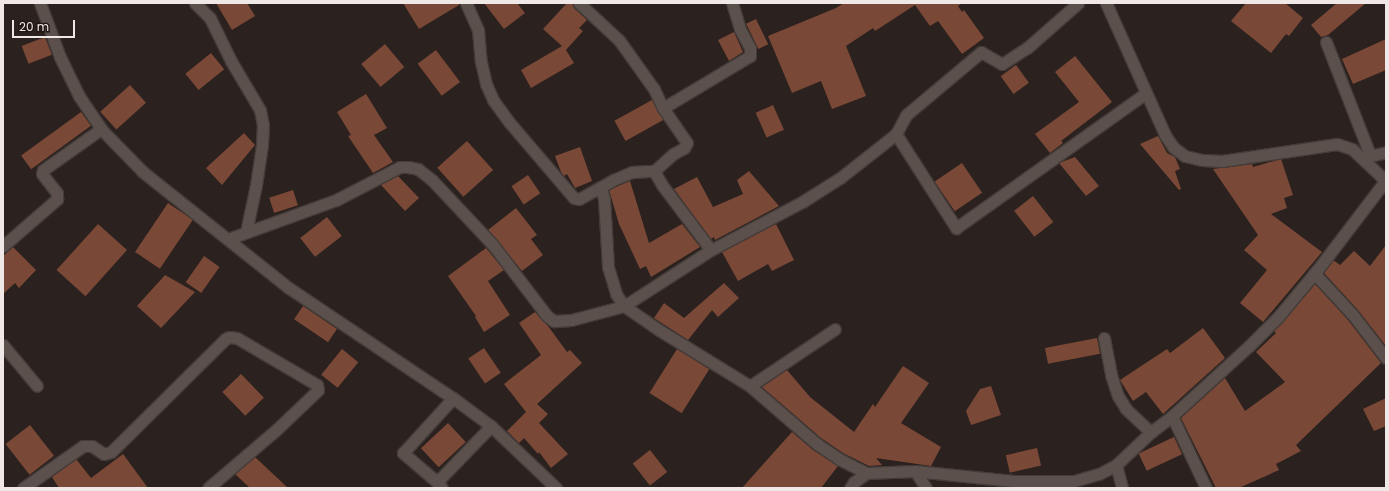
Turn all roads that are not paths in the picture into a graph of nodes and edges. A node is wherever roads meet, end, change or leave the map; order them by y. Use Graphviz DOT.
graph roads {
  1 [pos="40,3"];
  2 [pos="195,3"];
  3 [pos="466,3"];
  4 [pos="579,3"];
  5 [pos="732,3"];
  6 [pos="1078,3"];
  7 [pos="1106,3"];
  8 [pos="1326,42"];
  9 [pos="1146,93"];
  10 [pos="664,108"];
  11 [pos="101,129"];
  12 [pos="896,134"];
  13 [pos="1386,152"];
  14 [pos="1366,156"];
  15 [pos="654,171"];
  16 [pos="1386,181"];
  17 [pos="601,188"];
  18 [pos="246,232"];
  19 [pos="228,239"];
  20 [pos="3,246"];
  21 [pos="711,250"];
  22 [pos="1314,273"];
  23 [pos="624,306"];
  24 [pos="836,329"];
  25 [pos="1104,338"];
  26 [pos="3,344"];
  27 [pos="1386,358"];
  28 [pos="37,386"];
  29 [pos="750,386"];
  30 [pos="453,398"];
  31 [pos="1172,416"];
  32 [pos="492,426"];
  33 [pos="1151,432"];
  34 [pos="1116,465"];
  35 [pos="915,471"];
  36 [pos="866,473"];
  37 [pos="440,485"];
  38 [pos="23,488"];
  39 [pos="208,488"];
  40 [pos="556,488"];
  41 [pos="850,488"];
  42 [pos="926,488"];
  43 [pos="1122,488"];
  44 [pos="1206,488"];
  1 -- 11 [label="street"];
  2 -- 18 [label="street"];
  3 -- 17 [label="street"];
  4 -- 10 [label="street"];
  5 -- 10 [label="street"];
  6 -- 12 [label="street"];
  7 -- 9 [label="street"];
  8 -- 14 [label="street"];
  9 -- 12 [label="street"];
  9 -- 14 [label="street"];
  10 -- 15 [label="street"];
  11 -- 19 [label="street"];
  11 -- 20 [label="street"];
  12 -- 21 [label="street"];
  13 -- 14 [label="street"];
  14 -- 16 [label="street"];
  15 -- 17 [label="street"];
  15 -- 21 [label="street"];
  16 -- 22 [label="street"];
  17 -- 23 [label="street"];
  18 -- 19 [label="street"];
  18 -- 23 [label="street"];
  19 -- 30 [label="street"];
  21 -- 23 [label="street"];
  22 -- 27 [label="street"];
  22 -- 31 [label="street"];
  23 -- 29 [label="street"];
  24 -- 29 [label="street"];
  25 -- 33 [label="street"];
  26 -- 28 [label="street"];
  29 -- 36 [label="street"];
  30 -- 32 [label="street"];
  30 -- 37 [label="street"];
  31 -- 33 [label="street"];
  31 -- 44 [label="street"];
  32 -- 37 [label="street"];
  32 -- 40 [label="street"];
  33 -- 34 [label="street"];
  34 -- 35 [label="street"];
  34 -- 43 [label="street"];
  35 -- 36 [label="street"];
  35 -- 42 [label="street"];
  36 -- 41 [label="street"];
  38 -- 39 [label="street"];
}
